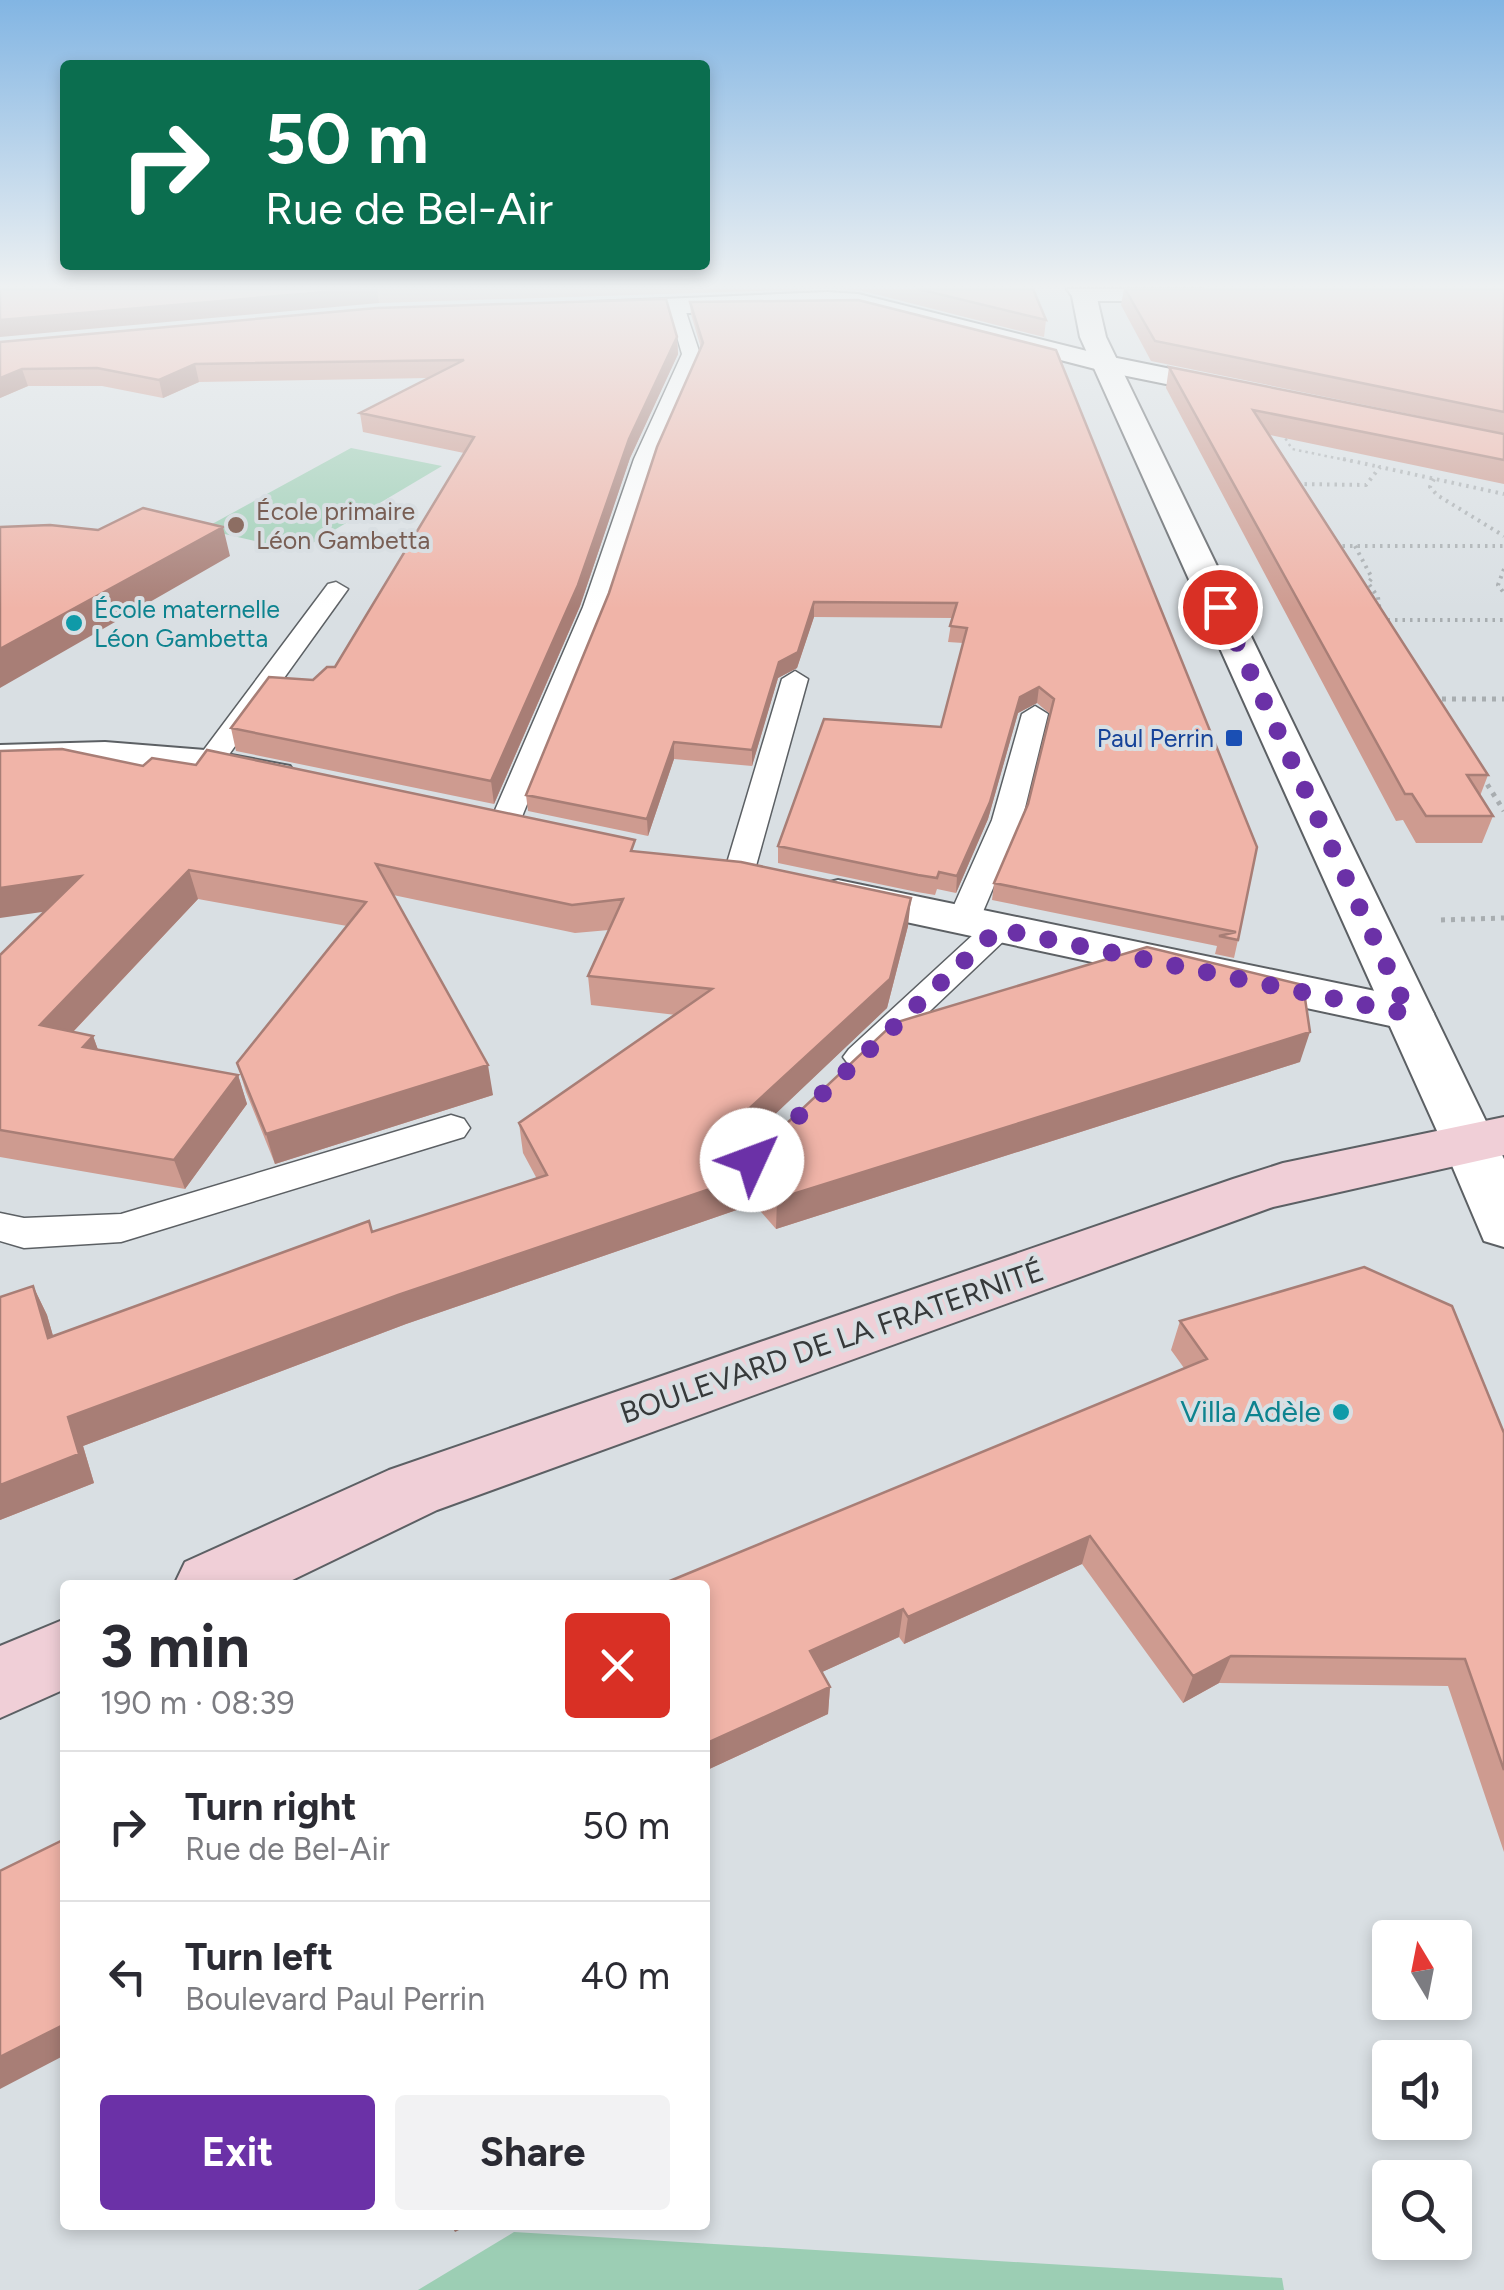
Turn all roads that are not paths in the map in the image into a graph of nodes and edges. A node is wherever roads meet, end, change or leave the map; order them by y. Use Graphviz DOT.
graph roads {
  1 [pos="672,396"];
  2 [pos="1122,396"];
  3 [pos="1265,396"];
  4 [pos="1271,397"];
  5 [pos="336,589"];
  6 [pos="794,679"];
  7 [pos="1035,714"];
  8 [pos="0,757"];
  9 [pos="210,761"];
  10 [pos="320,785"];
  11 [pos="505,824"];
  12 [pos="753,876"];
  13 [pos="980,925"];
  14 [pos="1409,1014"];
  15 [pos="840,1077"];
  16 [pos="451,1128"];
  17 [pos="1486,1139"];
  18 [pos="1504,1226"];
  19 [pos="0,1227"];
  20 [pos="221,1580"];
  21 [pos="60,1655"];
  22 [pos="0,1683"];
  1 -- 11 [label="lane"];
  2 -- 14 [label="street"];
  3 -- 4 [label="street"];
  5 -- 9 [label="lane"];
  6 -- 12 [label="lane"];
  7 -- 13 [label="lane"];
  8 -- 9 [label="street"];
  9 -- 10 [label="street"];
  12 -- 13 [label="street"];
  13 -- 14 [label="street"];
  13 -- 15 [label="lane"];
  14 -- 17 [label="street"];
  16 -- 19 [label="lane"];
  17 -- 18 [label="street"];
  17 -- 20 [label="main road, BOULEVARD DE LA FRATERNITÉ"];
  21 -- 22 [label="main road"];
}
